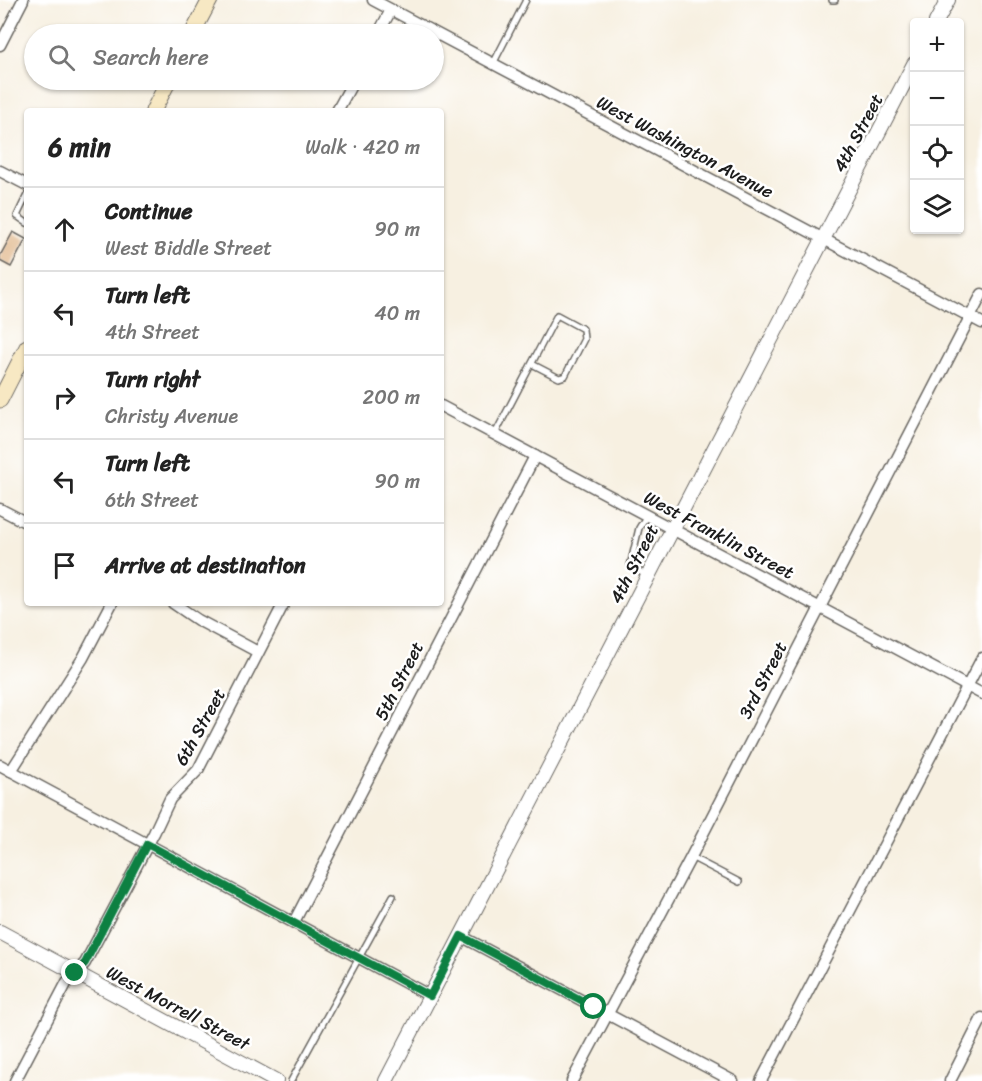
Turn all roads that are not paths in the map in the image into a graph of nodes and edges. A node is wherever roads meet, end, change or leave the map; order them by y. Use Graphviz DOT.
graph roads {
  1 [pos="24,0"];
  2 [pos="210,0"];
  3 [pos="373,0"];
  4 [pos="526,0"];
  5 [pos="948,0"];
  6 [pos="391,10"];
  7 [pos="938,18"];
  8 [pos="197,24"];
  9 [pos="383,24"];
  10 [pos="417,24"];
  11 [pos="444,38"];
  12 [pos="0,45"];
  13 [pos="493,64"];
  14 [pos="911,72"];
  15 [pos="164,90"];
  16 [pos="349,90"];
  17 [pos="155,108"];
  18 [pos="339,108"];
  19 [pos="0,171"];
  20 [pos="24,183"];
  21 [pos="24,201"];
  22 [pos="24,221"];
  23 [pos="823,238"];
  24 [pos="982,294"];
  25 [pos="970,316"];
  26 [pos="982,323"];
  27 [pos="24,353"];
  28 [pos="532,364"];
  29 [pos="0,400"];
  30 [pos="444,408"];
  31 [pos="495,434"];
  32 [pos="535,456"];
  33 [pos="0,508"];
  34 [pos="647,515"];
  35 [pos="24,521"];
  36 [pos="673,529"];
  37 [pos="648,576"];
  38 [pos="110,606"];
  39 [pos="177,606"];
  40 [pos="282,606"];
  41 [pos="819,608"];
  42 [pos="258,652"];
  43 [pos="982,658"];
  44 [pos="967,686"];
  45 [pos="982,694"];
  46 [pos="0,765"];
  47 [pos="11,771"];
  48 [pos="147,844"];
  49 [pos="691,857"];
  50 [pos="739,882"];
  51 [pos="393,896"];
  52 [pos="294,922"];
  53 [pos="0,933"];
  54 [pos="461,936"];
  55 [pos="358,957"];
  56 [pos="75,973"];
  57 [pos="430,996"];
  58 [pos="607,1015"];
  59 [pos="980,1026"];
  60 [pos="15,1081"];
  61 [pos="276,1081"];
  62 [pos="291,1081"];
  63 [pos="386,1081"];
  64 [pos="572,1081"];
  65 [pos="733,1081"];
  66 [pos="760,1081"];
  67 [pos="950,1081"];
  1 -- 12 [label="street"];
  2 -- 8 [label="main road"];
  3 -- 6 [label="street, West Washington Avenue"];
  4 -- 13 [label="lane"];
  5 -- 7 [label="street"];
  6 -- 9 [label="street"];
  6 -- 10 [label="street, West Washington Avenue"];
  11 -- 13 [label="street, West Washington Avenue"];
  13 -- 23 [label="street, West Washington Avenue"];
  14 -- 23 [label="street, 4th Street"];
  15 -- 17 [label="main road"];
  16 -- 18 [label="street"];
  19 -- 20 [label="street"];
  21 -- 22 [label="lane"];
  23 -- 25 [label="street, West Washington Avenue"];
  23 -- 36 [label="street, 4th Street"];
  24 -- 25 [label="street, 3rd Street"];
  25 -- 26 [label="street, West Washington Avenue"];
  25 -- 41 [label="street, 3rd Street"];
  27 -- 29 [label="main road"];
  28 -- 28 [label="lane"];
  28 -- 31 [label="lane"];
  30 -- 31 [label="street, West Franklin Street"];
  31 -- 32 [label="street, West Franklin Street"];
  32 -- 34 [label="street, West Franklin Street"];
  32 -- 52 [label="street, 5th Street"];
  33 -- 35 [label="street"];
  34 -- 36 [label="street, West Franklin Street"];
  34 -- 37 [label="lane"];
  36 -- 37 [label="street, 4th Street"];
  36 -- 41 [label="street, West Franklin Street"];
  37 -- 54 [label="street, 4th Street"];
  38 -- 47 [label="street"];
  39 -- 42 [label="street"];
  40 -- 42 [label="street, 6th Street"];
  41 -- 44 [label="street, West Franklin Street"];
  41 -- 49 [label="street, 3rd Street"];
  42 -- 48 [label="street, 6th Street"];
  43 -- 44 [label="street"];
  44 -- 45 [label="street, West Franklin Street"];
  44 -- 66 [label="street"];
  46 -- 47 [label="street"];
  47 -- 48 [label="street"];
  48 -- 52 [label="street"];
  48 -- 56 [label="street, 6th Street"];
  49 -- 50 [label="lane"];
  49 -- 58 [label="street, 3rd Street"];
  51 -- 55 [label="lane"];
  52 -- 55 [label="street"];
  53 -- 56 [label="street, West Morrell Street"];
  54 -- 57 [label="street, 4th Street"];
  54 -- 58 [label="street"];
  55 -- 57 [label="street"];
  55 -- 62 [label="lane"];
  56 -- 60 [label="street, 6th Street"];
  56 -- 61 [label="street, West Morrell Street"];
  57 -- 63 [label="street, 4th Street"];
  58 -- 64 [label="street, 3rd Street"];
  58 -- 65 [label="street"];
  59 -- 67 [label="street"];
}
